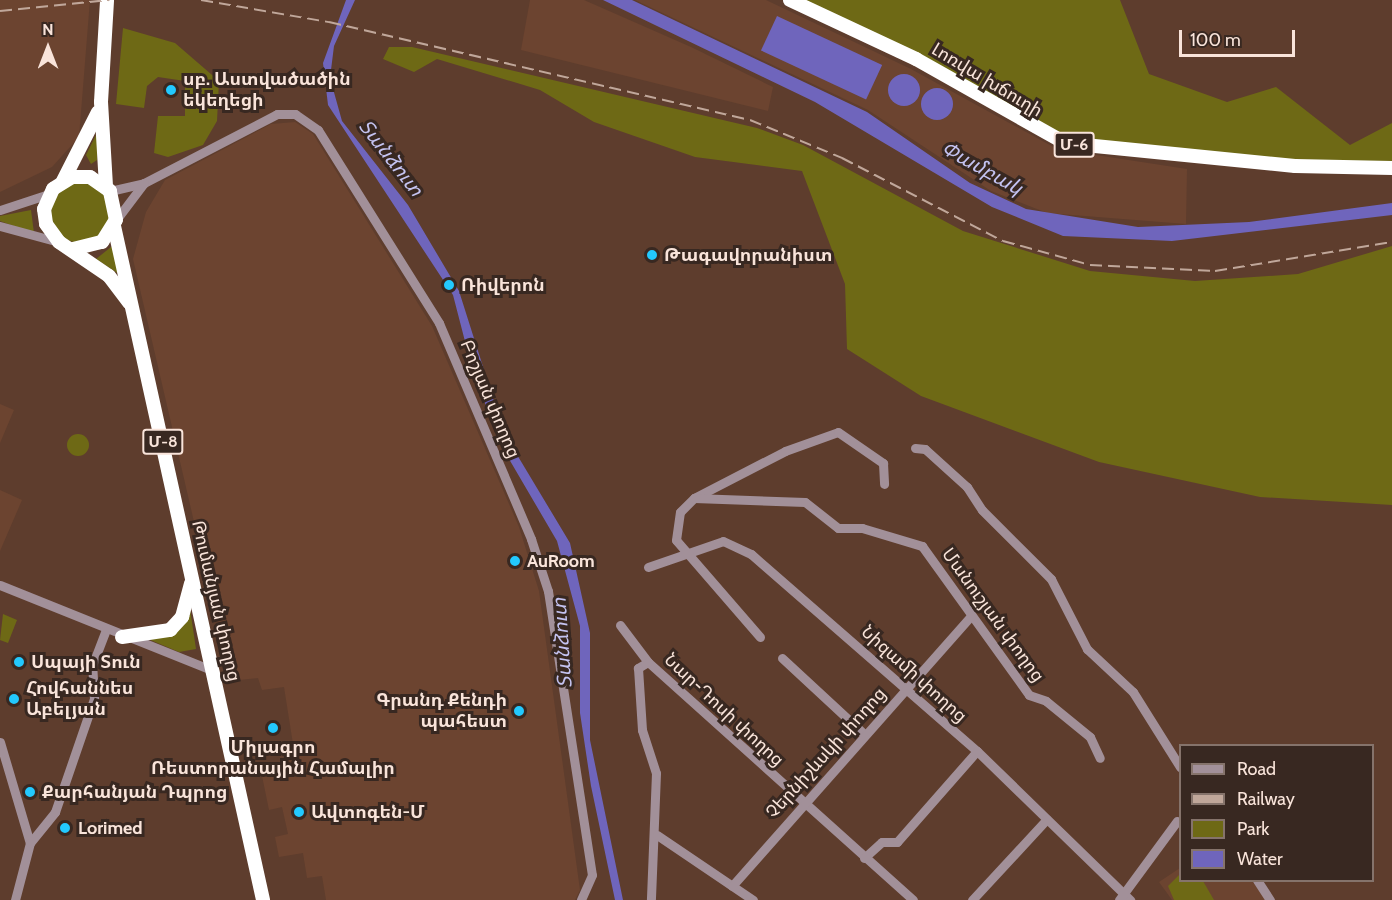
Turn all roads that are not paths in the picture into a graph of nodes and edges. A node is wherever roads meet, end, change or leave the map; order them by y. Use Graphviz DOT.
graph roads {
  1 [pos="107,0"];
  2 [pos="790,0"];
  3 [pos="101,102"];
  4 [pos="1392,168"];
  5 [pos="63,181"];
  6 [pos="144,183"];
  7 [pos="108,189"];
  8 [pos="49,194"];
  9 [pos="0,210"];
  10 [pos="115,223"];
  11 [pos="0,226"];
  12 [pos="59,242"];
  13 [pos="74,249"];
  14 [pos="133,310"];
  15 [pos="915,448"];
  16 [pos="884,484"];
  17 [pos="694,498"];
  18 [pos="682,551"];
  19 [pos="648,567"];
  20 [pos="192,575"];
  21 [pos="0,585"];
  22 [pos="971,616"];
  23 [pos="620,625"];
  24 [pos="105,629"];
  25 [pos="122,637"];
  26 [pos="760,637"];
  27 [pos="782,658"];
  28 [pos="648,662"];
  29 [pos="213,670"];
  30 [pos="905,689"];
  31 [pos="864,734"];
  32 [pos="0,742"];
  33 [pos="977,751"];
  34 [pos="1100,758"];
  35 [pos="1179,765"];
  36 [pos="801,804"];
  37 [pos="1047,819"];
  38 [pos="1177,820"];
  39 [pos="657,835"];
  40 [pos="30,843"];
  41 [pos="864,858"];
  42 [pos="1258,882"];
  43 [pos="732,886"];
  44 [pos="1124,898"];
  45 [pos="15,900"];
  46 [pos="262,900"];
  47 [pos="581,900"];
  48 [pos="651,900"];
  49 [pos="753,900"];
  50 [pos="913,900"];
  51 [pos="972,900"];
  52 [pos="1270,900"];
  1 -- 3 [label="highway"];
  2 -- 4 [label="highway, Լոռվա խճուղի / Մ-6"];
  3 -- 5 [label="highway"];
  3 -- 7 [label="highway"];
  5 -- 7 [label="highway"];
  5 -- 8 [label="highway"];
  6 -- 7 [label="street, Բոշյան փողոց"];
  6 -- 10 [label="street, Բոշյան փողոց"];
  6 -- 47 [label="street, Բոշյան փողոց"];
  7 -- 10 [label="highway"];
  8 -- 9 [label="street"];
  8 -- 12 [label="highway"];
  10 -- 13 [label="highway"];
  10 -- 14 [label="highway, Մ-8"];
  11 -- 12 [label="street"];
  12 -- 13 [label="highway"];
  13 -- 14 [label="highway, Մ-8"];
  14 -- 20 [label="highway, Թումանյան փողոց / Մ-8"];
  15 -- 35 [label="street"];
  16 -- 17 [label="street"];
  17 -- 18 [label="street"];
  17 -- 22 [label="street, Մանուշյան փողոց"];
  18 -- 19 [label="street, Նիզամի փողոց"];
  18 -- 26 [label="street"];
  18 -- 30 [label="street, Նիզամի փողոց"];
  20 -- 25 [label="highway"];
  20 -- 29 [label="highway, Թումանյան փողոց / Մ-8"];
  21 -- 24 [label="street"];
  22 -- 30 [label="street, Չերնիշևսկի փողոց"];
  22 -- 34 [label="street, Մանուշյան փողոց"];
  23 -- 28 [label="street"];
  24 -- 25 [label="street"];
  24 -- 40 [label="street"];
  25 -- 29 [label="street"];
  27 -- 31 [label="street"];
  28 -- 36 [label="street, Նար-Դոսի փողոց"];
  28 -- 39 [label="street"];
  29 -- 46 [label="highway, Թումանյան փողոց / Մ-8"];
  30 -- 31 [label="street, Չերնիշևսկի փողոց"];
  30 -- 33 [label="street, Նիզամի փողոց"];
  31 -- 36 [label="street, Չերնիշևսկի փողոց"];
  32 -- 40 [label="street"];
  33 -- 37 [label="street, Նիզամի փողոց"];
  33 -- 41 [label="street"];
  36 -- 41 [label="street, Նար-Դոսի փողոց"];
  36 -- 43 [label="street, Չերնիշևսկի փողոց"];
  37 -- 44 [label="street, Նիզամի փողոց"];
  37 -- 51 [label="street"];
  38 -- 44 [label="street"];
  39 -- 43 [label="street"];
  39 -- 48 [label="street"];
  40 -- 45 [label="street"];
  41 -- 50 [label="street, Նար-Դոսի փողոց"];
  42 -- 52 [label="street"];
  43 -- 49 [label="street"];
}
